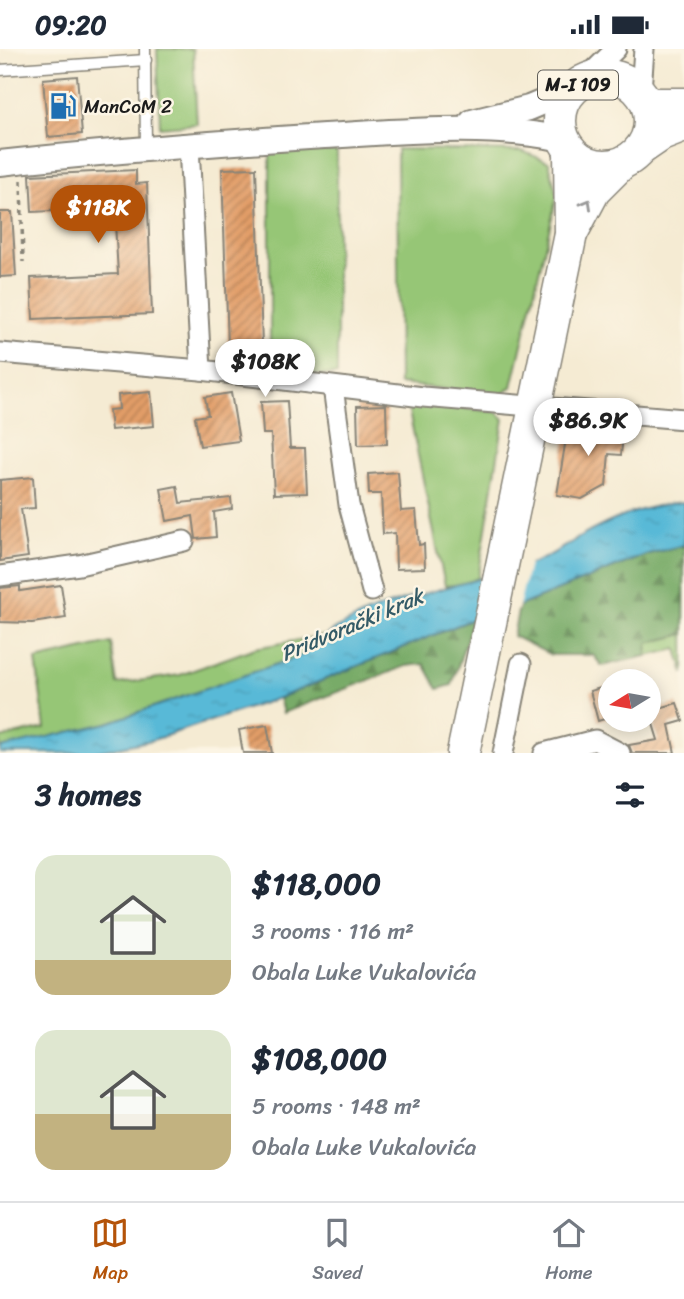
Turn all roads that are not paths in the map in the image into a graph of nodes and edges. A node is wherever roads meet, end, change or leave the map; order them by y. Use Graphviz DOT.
graph roads {
  1 [pos="616,49"];
  2 [pos="644,49"];
  3 [pos="145,54"];
  4 [pos="0,70"];
  5 [pos="577,86"];
  6 [pos="644,97"];
  7 [pos="684,104"];
  8 [pos="684,126"];
  9 [pos="424,130"];
  10 [pos="566,145"];
  11 [pos="189,146"];
  12 [pos="146,149"];
  13 [pos="631,156"];
  14 [pos="10,165"];
  15 [pos="571,234"];
  16 [pos="0,353"];
  17 [pos="201,370"];
  18 [pos="333,387"];
  19 [pos="533,406"];
  20 [pos="684,419"];
  21 [pos="184,541"];
  22 [pos="0,576"];
  23 [pos="372,591"];
  24 [pos="521,664"];
  25 [pos="463,753"];
  26 [pos="503,753"];
  27 [pos="544,753"];
  28 [pos="620,753"];
  1 -- 5 [label="street"];
  2 -- 6 [label="street"];
  3 -- 4 [label="lane"];
  3 -- 12 [label="lane"];
  5 -- 6 [label="main road, M-I 109"];
  5 -- 9 [label="street"];
  5 -- 10 [label="main road, M-I 109"];
  6 -- 7 [label="main road, M-I 109"];
  6 -- 13 [label="main road, M-I 109"];
  8 -- 13 [label="main road, M-I 109"];
  9 -- 10 [label="street"];
  9 -- 11 [label="street"];
  10 -- 13 [label="main road"];
  10 -- 15 [label="main road, M-I 109"];
  11 -- 12 [label="street"];
  11 -- 17 [label="street"];
  12 -- 14 [label="street"];
  15 -- 13 [label="main road, M-I 109, one-way"];
  15 -- 19 [label="main road, M-I 109"];
  16 -- 17 [label="street"];
  17 -- 18 [label="street"];
  18 -- 19 [label="street"];
  18 -- 23 [label="street"];
  19 -- 20 [label="street"];
  19 -- 25 [label="main road, M-I 109"];
  21 -- 22 [label="street"];
  24 -- 26 [label="street"];
  27 -- 28 [label="street"];
}
